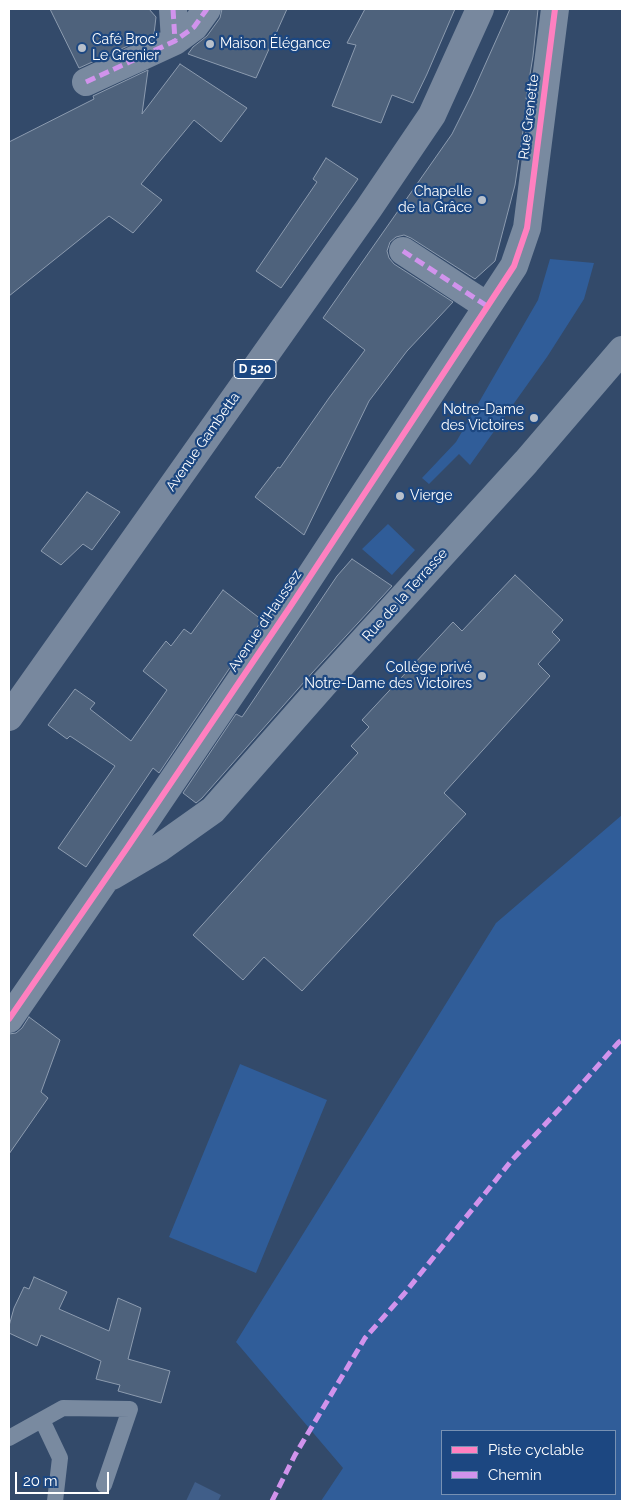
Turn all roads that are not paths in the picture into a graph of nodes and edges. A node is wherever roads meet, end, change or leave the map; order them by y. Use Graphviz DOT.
graph roads {
  1 [pos="173,9"];
  2 [pos="207,9"];
  3 [pos="480,9"];
  4 [pos="555,9"];
  5 [pos="175,41"];
  6 [pos="86,82"];
  7 [pos="527,228"];
  8 [pos="403,251"];
  9 [pos="487,306"];
  10 [pos="622,350"];
  11 [pos="9,717"];
  12 [pos="104,880"];
  13 [pos="9,1019"];
  14 [pos="42,1420"];
  15 [pos="9,1438"];
  16 [pos="104,1485"];
  17 [pos="54,1501"];
  1 -- 5 [label="street"];
  2 -- 5 [label="street"];
  3 -- 11 [label="main road, Avenue Gambetta / D 520"];
  4 -- 7 [label="street, Rue Grenette"];
  5 -- 6 [label="street"];
  7 -- 9 [label="street, Avenue d'Haussez"];
  8 -- 9 [label="street"];
  9 -- 12 [label="street, Avenue d'Haussez"];
  10 -- 12 [label="street, Rue de la Terrasse"];
  12 -- 13 [label="street, Avenue d'Haussez"];
  14 -- 15 [label="lane"];
  14 -- 16 [label="lane"];
  14 -- 17 [label="lane"];
}
